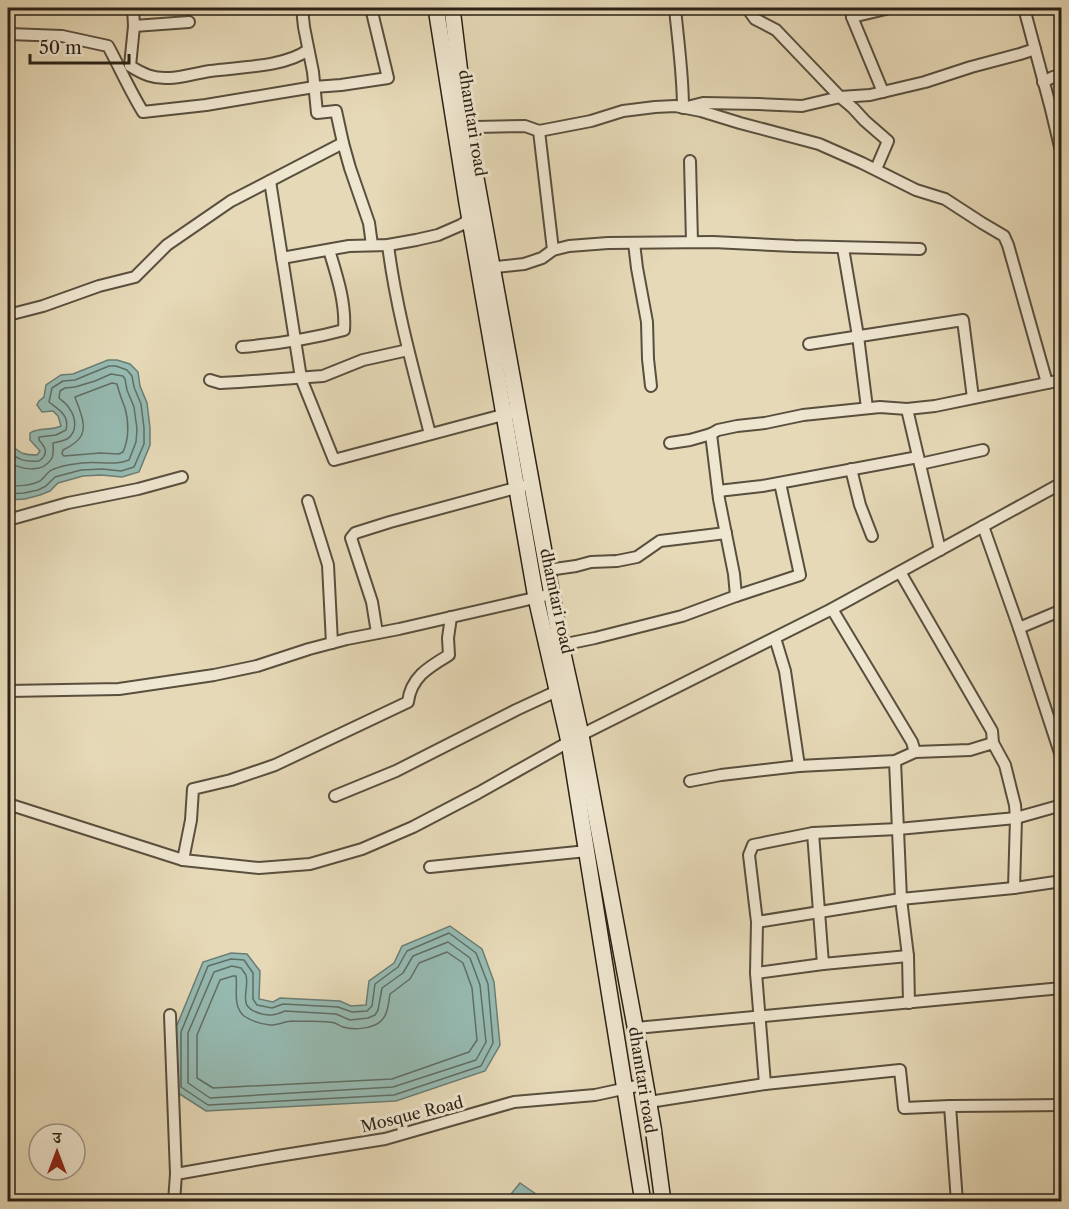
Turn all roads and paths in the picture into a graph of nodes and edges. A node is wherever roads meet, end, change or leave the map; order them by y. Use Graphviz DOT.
graph roads {
  1 [pos="134,8"];
  2 [pos="303,8"];
  3 [pos="371,8"];
  4 [pos="436,8"];
  5 [pos="452,8"];
  6 [pos="675,8"];
  7 [pos="747,8"];
  8 [pos="890,8"];
  9 [pos="1024,8"];
  10 [pos="851,12"];
  11 [pos="189,22"];
  12 [pos="134,26"];
  13 [pos="8,37"];
  14 [pos="1035,49"];
  15 [pos="308,50"];
  16 [pos="1062,75"];
  17 [pos="1043,82"];
  18 [pos="314,87"];
  19 [pos="883,92"];
  20 [pos="840,97"];
  21 [pos="683,108"];
  22 [pos="466,123"];
  23 [pos="539,131"];
  24 [pos="343,143"];
  25 [pos="1062,155"];
  26 [pos="690,161"];
  27 [pos="876,170"];
  28 [pos="270,182"];
  29 [pos="476,214"];
  30 [pos="692,242"];
  31 [pos="634,243"];
  32 [pos="372,245"];
  33 [pos="388,245"];
  34 [pos="843,248"];
  35 [pos="920,249"];
  36 [pos="329,250"];
  37 [pos="553,250"];
  38 [pos="282,258"];
  39 [pos="486,268"];
  40 [pos="8,315"];
  41 [pos="858,336"];
  42 [pos="295,340"];
  43 [pos="809,344"];
  44 [pos="242,347"];
  45 [pos="408,350"];
  46 [pos="301,378"];
  47 [pos="210,380"];
  48 [pos="1062,380"];
  49 [pos="1047,383"];
  50 [pos="651,386"];
  51 [pos="974,398"];
  52 [pos="867,408"];
  53 [pos="907,409"];
  54 [pos="512,413"];
  55 [pos="430,434"];
  56 [pos="711,434"];
  57 [pos="670,443"];
  58 [pos="983,450"];
  59 [pos="919,460"];
  60 [pos="851,470"];
  61 [pos="182,477"];
  62 [pos="780,483"];
  63 [pos="1062,483"];
  64 [pos="524,485"];
  65 [pos="718,491"];
  66 [pos="308,501"];
  67 [pos="8,520"];
  68 [pos="983,526"];
  69 [pos="726,533"];
  70 [pos="872,536"];
  71 [pos="940,550"];
  72 [pos="548,570"];
  73 [pos="900,572"];
  74 [pos="552,593"];
  75 [pos="736,596"];
  76 [pos="536,598"];
  77 [pos="831,609"];
  78 [pos="1062,610"];
  79 [pos="451,617"];
  80 [pos="1019,628"];
  81 [pos="377,633"];
  82 [pos="775,638"];
  83 [pos="333,643"];
  84 [pos="561,645"];
  85 [pos="8,691"];
  86 [pos="557,691"];
  87 [pos="575,739"];
  88 [pos="993,743"];
  89 [pos="915,752"];
  90 [pos="1062,759"];
  91 [pos="895,761"];
  92 [pos="799,766"];
  93 [pos="690,781"];
  94 [pos="335,796"];
  95 [pos="8,804"];
  96 [pos="1062,805"];
  97 [pos="1016,818"];
  98 [pos="898,829"];
  99 [pos="813,833"];
  100 [pos="587,851"];
  101 [pos="183,860"];
  102 [pos="430,867"];
  103 [pos="1062,881"];
  104 [pos="1014,888"];
  105 [pos="901,899"];
  106 [pos="819,912"];
  107 [pos="757,922"];
  108 [pos="908,956"];
  109 [pos="823,964"];
  110 [pos="756,973"];
  111 [pos="1062,988"];
  112 [pos="909,1003"];
  113 [pos="170,1016"];
  114 [pos="759,1017"];
  115 [pos="636,1028"];
  116 [pos="646,1084"];
  117 [pos="765,1084"];
  118 [pos="626,1088"];
  119 [pos="649,1102"];
  120 [pos="1062,1105"];
  121 [pos="950,1106"];
  122 [pos="176,1174"];
  123 [pos="174,1202"];
  124 [pos="644,1202"];
  125 [pos="663,1202"];
  126 [pos="957,1202"];
  1 -- 12 [label="street"];
  2 -- 15 [label="street"];
  3 -- 18 [label="street"];
  4 -- 29 [label="main road, dhamtari road"];
  5 -- 22 [label="main road"];
  6 -- 21 [label="street"];
  7 -- 20 [label="street"];
  8 -- 10 [label="street"];
  9 -- 14 [label="street"];
  10 -- 19 [label="street"];
  11 -- 12 [label="street"];
  12 -- 15 [label="street"];
  13 -- 18 [label="street"];
  14 -- 17 [label="street"];
  14 -- 19 [label="street"];
  15 -- 18 [label="street"];
  16 -- 17 [label="street"];
  17 -- 25 [label="street"];
  18 -- 24 [label="street"];
  19 -- 20 [label="street"];
  20 -- 21 [label="street"];
  20 -- 27 [label="street"];
  21 -- 23 [label="street"];
  21 -- 27 [label="street"];
  22 -- 23 [label="street"];
  22 -- 29 [label="main road"];
  23 -- 37 [label="street"];
  24 -- 28 [label="street"];
  24 -- 32 [label="street"];
  26 -- 30 [label="street"];
  27 -- 49 [label="street"];
  28 -- 38 [label="street"];
  28 -- 40 [label="street"];
  29 -- 33 [label="street"];
  29 -- 39 [label="main road"];
  30 -- 31 [label="street"];
  30 -- 34 [label="street"];
  31 -- 37 [label="street"];
  31 -- 50 [label="street"];
  32 -- 33 [label="street"];
  32 -- 36 [label="street"];
  33 -- 45 [label="street"];
  34 -- 35 [label="street"];
  34 -- 41 [label="street"];
  36 -- 38 [label="street"];
  36 -- 42 [label="street"];
  37 -- 39 [label="street"];
  38 -- 42 [label="street"];
  39 -- 54 [label="main road"];
  41 -- 43 [label="street"];
  41 -- 51 [label="street"];
  41 -- 52 [label="street"];
  42 -- 44 [label="street"];
  42 -- 46 [label="street"];
  45 -- 46 [label="street"];
  45 -- 55 [label="street"];
  46 -- 47 [label="street"];
  46 -- 55 [label="street"];
  48 -- 49 [label="street"];
  49 -- 51 [label="street"];
  51 -- 53 [label="street"];
  52 -- 53 [label="street"];
  52 -- 56 [label="street"];
  53 -- 59 [label="street"];
  54 -- 55 [label="street"];
  54 -- 64 [label="main road"];
  56 -- 57 [label="street"];
  56 -- 65 [label="street"];
  58 -- 59 [label="street"];
  59 -- 60 [label="street"];
  59 -- 71 [label="street"];
  60 -- 62 [label="street"];
  60 -- 70 [label="street"];
  61 -- 67 [label="street"];
  62 -- 65 [label="street"];
  62 -- 75 [label="street"];
  63 -- 68 [label="street"];
  64 -- 72 [label="main road"];
  64 -- 76 [label="main road, dhamtari road"];
  64 -- 81 [label="street"];
  65 -- 69 [label="street"];
  66 -- 83 [label="street"];
  68 -- 71 [label="street"];
  68 -- 80 [label="street"];
  69 -- 72 [label="street"];
  69 -- 75 [label="street"];
  71 -- 73 [label="street"];
  72 -- 74 [label="main road"];
  73 -- 77 [label="street"];
  73 -- 88 [label="street"];
  74 -- 76 [label="street"];
  74 -- 84 [label="main road"];
  75 -- 84 [label="street"];
  76 -- 79 [label="street"];
  76 -- 86 [label="main road, dhamtari road"];
  77 -- 82 [label="street"];
  77 -- 89 [label="street"];
  78 -- 80 [label="street"];
  79 -- 81 [label="street"];
  79 -- 101 [label="street"];
  80 -- 90 [label="street"];
  81 -- 83 [label="street"];
  82 -- 87 [label="street"];
  82 -- 92 [label="street"];
  83 -- 85 [label="street"];
  84 -- 87 [label="main road"];
  86 -- 87 [label="main road, dhamtari road"];
  86 -- 94 [label="street"];
  87 -- 100 [label="main road, dhamtari road"];
  87 -- 101 [label="street"];
  87 -- 115 [label="main road"];
  88 -- 89 [label="street"];
  88 -- 97 [label="street"];
  89 -- 91 [label="street"];
  91 -- 92 [label="street"];
  91 -- 98 [label="street"];
  92 -- 93 [label="street"];
  95 -- 101 [label="street"];
  96 -- 97 [label="street"];
  97 -- 98 [label="street"];
  97 -- 104 [label="street"];
  98 -- 99 [label="street"];
  98 -- 105 [label="street"];
  99 -- 106 [label="street"];
  99 -- 107 [label="street"];
  100 -- 102 [label="street"];
  100 -- 118 [label="main road, dhamtari road"];
  103 -- 104 [label="street"];
  104 -- 105 [label="street"];
  105 -- 106 [label="street"];
  105 -- 108 [label="street"];
  106 -- 107 [label="street"];
  106 -- 109 [label="street"];
  107 -- 110 [label="street"];
  108 -- 109 [label="street"];
  108 -- 112 [label="street"];
  109 -- 110 [label="street"];
  110 -- 114 [label="street"];
  111 -- 112 [label="street"];
  112 -- 114 [label="street"];
  113 -- 122 [label="street"];
  114 -- 115 [label="street"];
  114 -- 117 [label="street"];
  115 -- 116 [label="main road"];
  116 -- 118 [label="street, Mosque Road"];
  116 -- 119 [label="main road"];
  117 -- 119 [label="street"];
  117 -- 121 [label="street"];
  118 -- 122 [label="street, Mosque Road"];
  118 -- 124 [label="main road, dhamtari road"];
  119 -- 125 [label="main road"];
  120 -- 121 [label="street"];
  121 -- 126 [label="street"];
  122 -- 123 [label="street"];
}
